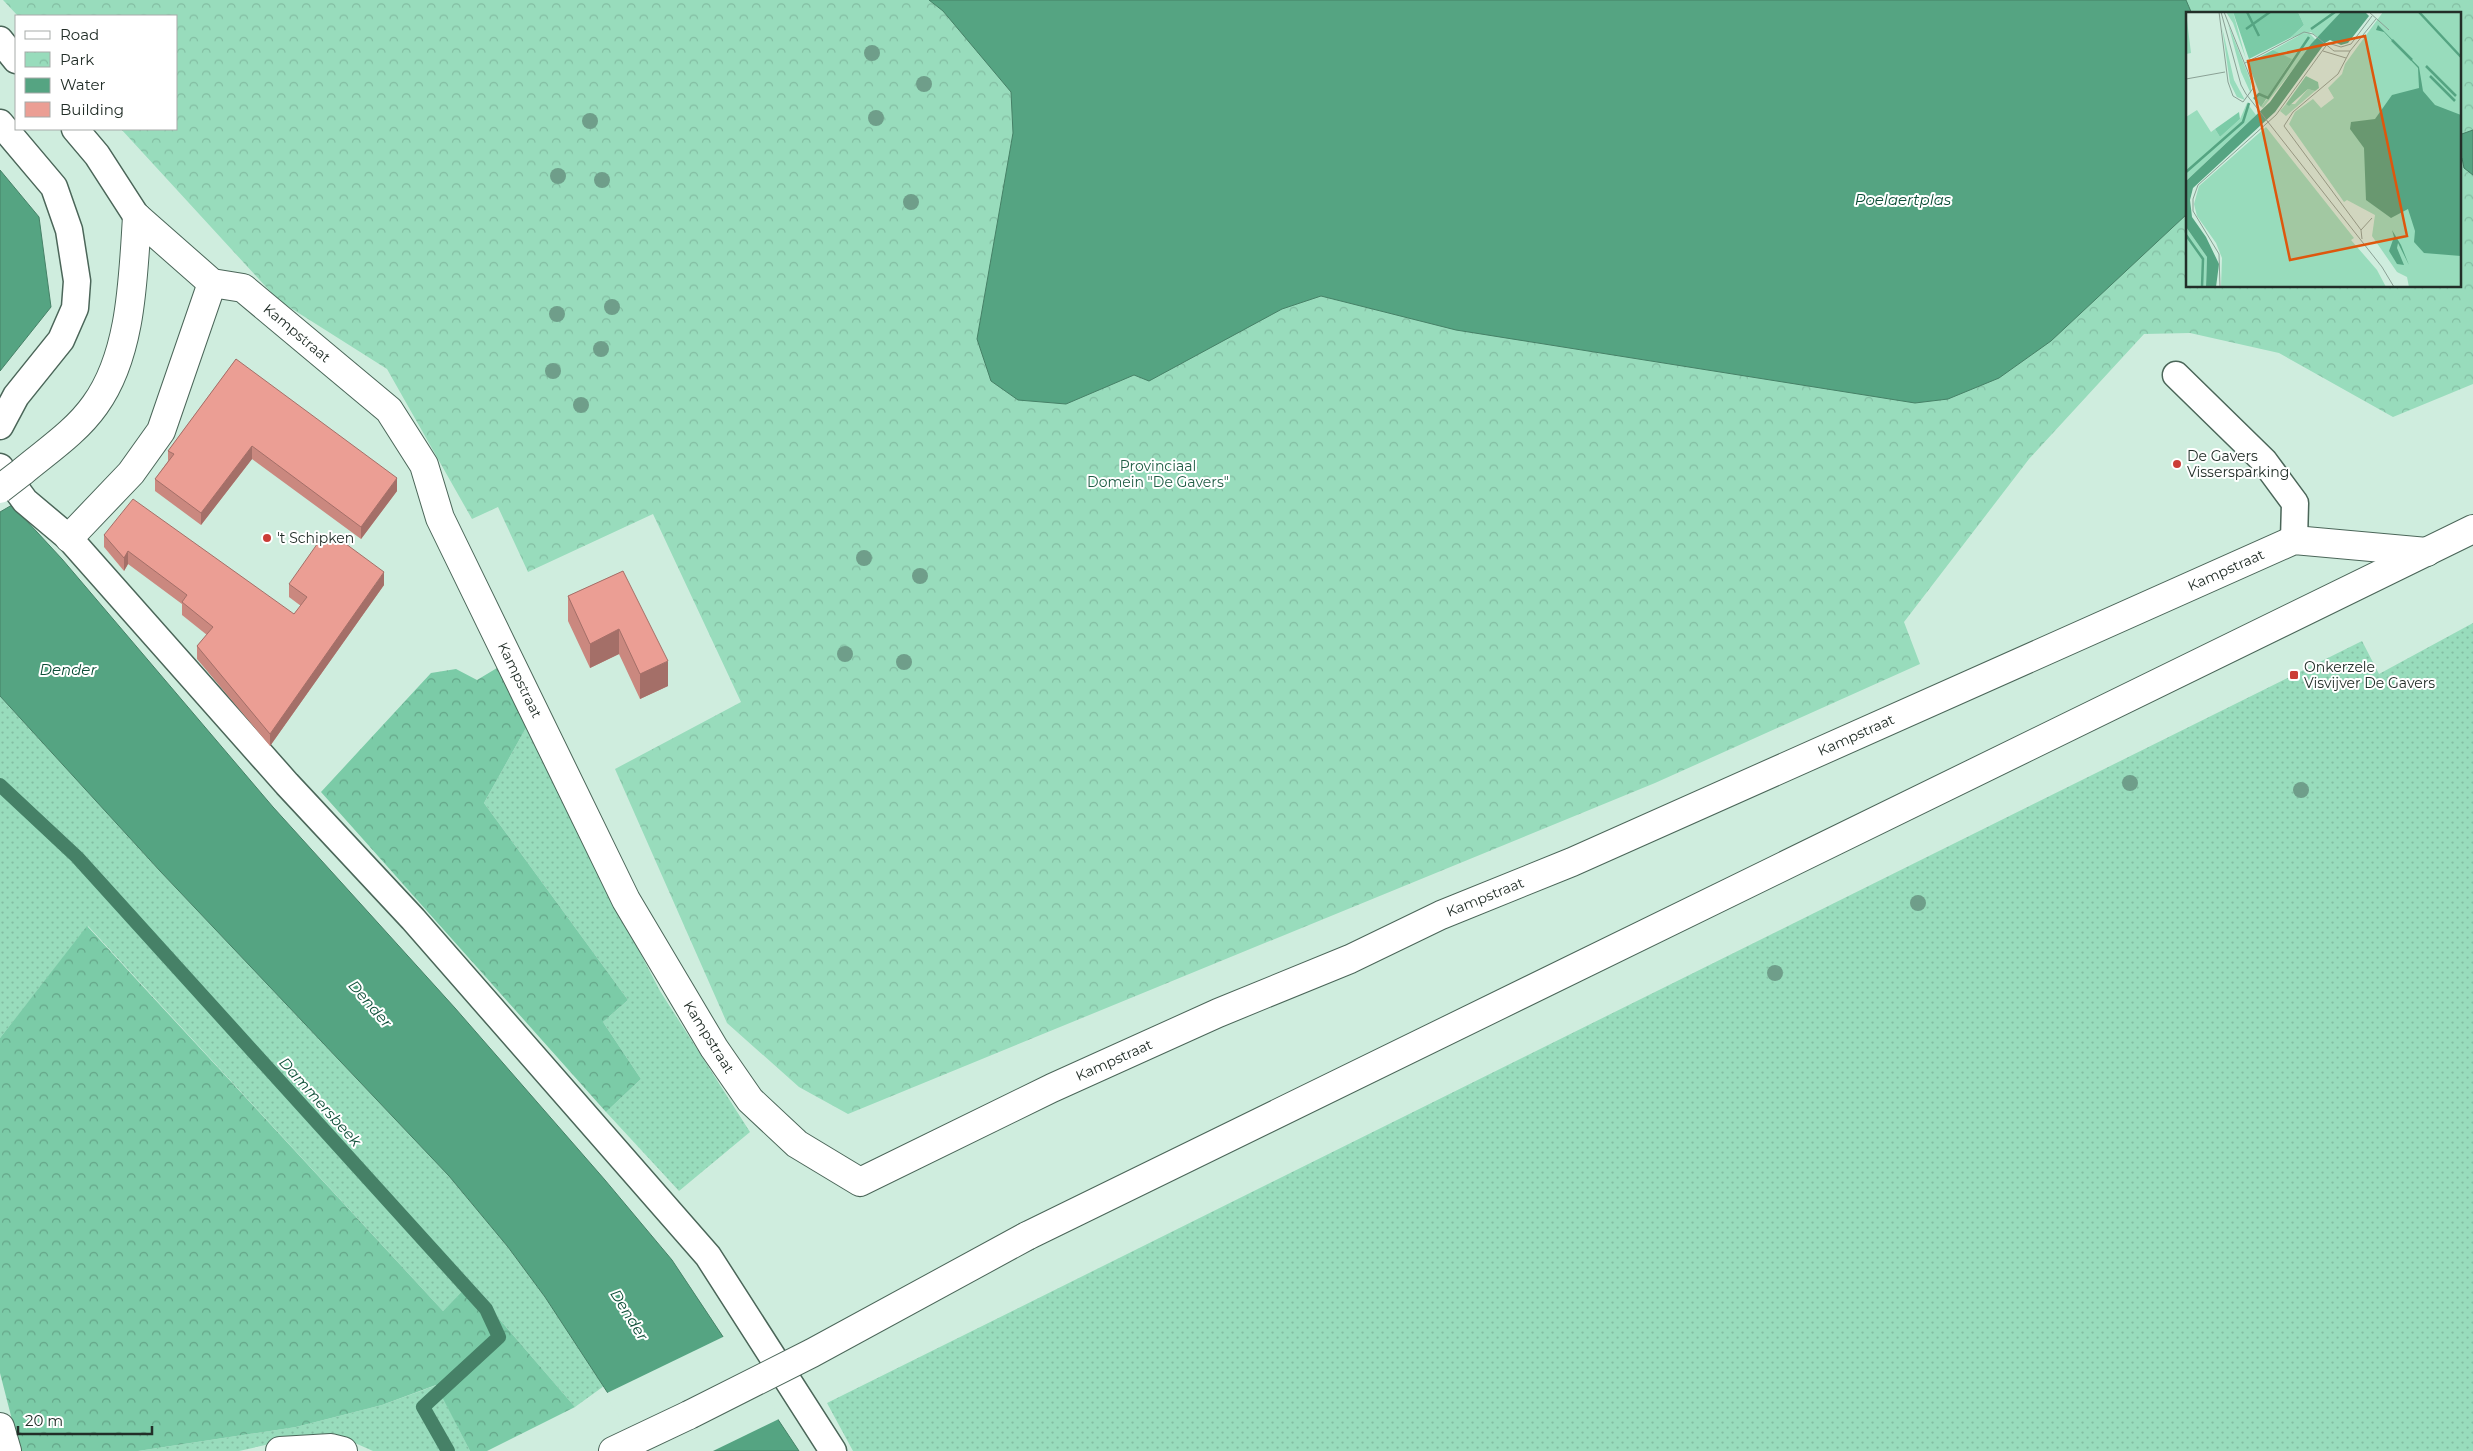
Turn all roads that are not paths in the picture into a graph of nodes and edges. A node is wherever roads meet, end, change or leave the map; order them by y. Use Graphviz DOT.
graph roads {
  1 [pos="0,40"];
  2 [pos="15,59"];
  3 [pos="0,123"];
  4 [pos="76,130"];
  5 [pos="137,217"];
  6 [pos="212,283"];
  7 [pos="2176,375"];
  8 [pos="0,426"];
  9 [pos="11,469"];
  10 [pos="0,489"];
  11 [pos="2473,529"];
  12 [pos="69,538"];
  13 [pos="2294,540"];
  14 [pos="2427,552"];
  15 [pos="0,1427"];
  16 [pos="8,1451"];
  17 [pos="280,1451"];
  18 [pos="343,1451"];
  19 [pos="613,1451"];
  20 [pos="834,1451"];
  1 -- 2 [label="lane"];
  3 -- 8 [label="lane"];
  4 -- 5 [label="lane"];
  5 -- 6 [label="street"];
  5 -- 9 [label="street"];
  6 -- 12 [label="street"];
  6 -- 13 [label="street, Kampstraat"];
  7 -- 13 [label="lane"];
  9 -- 10 [label="street, bridge"];
  9 -- 12 [label="lane"];
  11 -- 14 [label="street"];
  12 -- 20 [label="lane"];
  13 -- 14 [label="street, Kampstraat"];
  14 -- 19 [label="street, bridge"];
  15 -- 16 [label="street"];
  17 -- 18 [label="street"];
}
